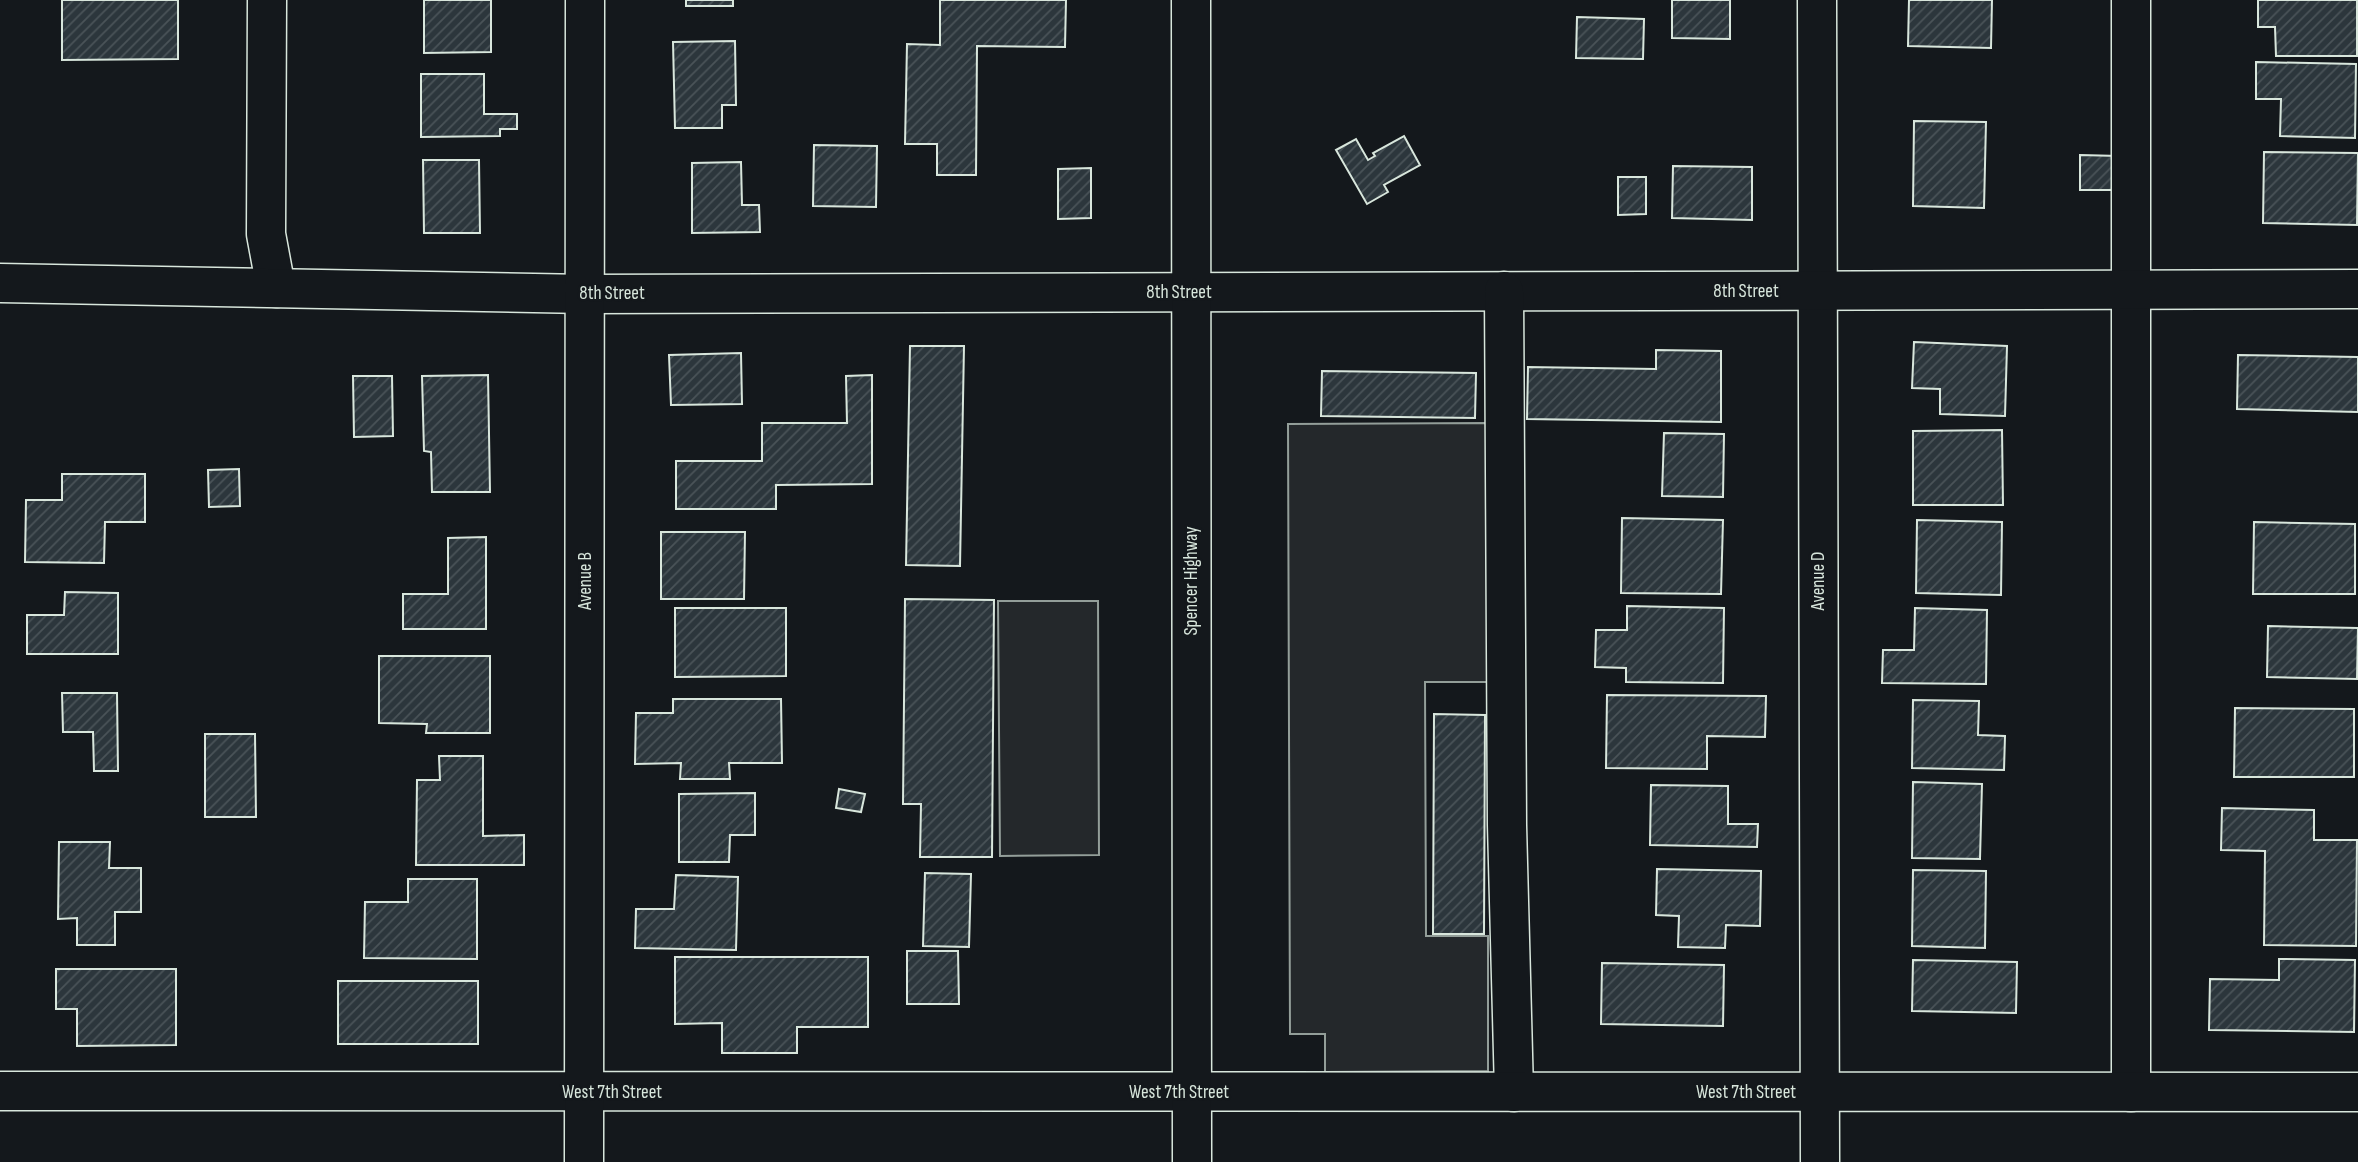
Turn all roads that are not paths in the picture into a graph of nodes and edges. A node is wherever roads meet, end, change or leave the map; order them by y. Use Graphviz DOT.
graph roads {
  1 [pos="267,0"];
  2 [pos="585,0"];
  3 [pos="1191,0"];
  4 [pos="1817,0"];
  5 [pos="2131,0"];
  6 [pos="0,283"];
  7 [pos="276,288"];
  8 [pos="2358,289"];
  9 [pos="1817,290"];
  10 [pos="2131,290"];
  11 [pos="1504,291"];
  12 [pos="1191,292"];
  13 [pos="585,293"];
  14 [pos="0,1091"];
  15 [pos="584,1092"];
  16 [pos="1192,1092"];
  17 [pos="1514,1092"];
  18 [pos="1819,1092"];
  19 [pos="2131,1093"];
  20 [pos="2358,1093"];
  21 [pos="584,1162"];
  22 [pos="1192,1162"];
  23 [pos="1820,1162"];
  1 -- 7 [label="street"];
  2 -- 13 [label="street, Avenue B"];
  3 -- 12 [label="street, Spencer Highway"];
  4 -- 9 [label="street, Avenue D"];
  5 -- 10 [label="street"];
  6 -- 7 [label="street, 8th Street"];
  7 -- 13 [label="street, 8th Street"];
  8 -- 10 [label="street, 8th Street"];
  9 -- 10 [label="street, 8th Street"];
  9 -- 11 [label="street, 8th Street"];
  9 -- 18 [label="street, Avenue D"];
  10 -- 19 [label="street"];
  11 -- 12 [label="street, 8th Street"];
  11 -- 17 [label="street"];
  12 -- 13 [label="street, 8th Street"];
  12 -- 16 [label="street, Spencer Highway"];
  13 -- 15 [label="street, Avenue B"];
  14 -- 15 [label="street, West 7th Street"];
  15 -- 16 [label="street, West 7th Street"];
  15 -- 21 [label="street, Avenue B"];
  16 -- 17 [label="street, West 7th Street"];
  16 -- 22 [label="street, Spencer Highway"];
  17 -- 18 [label="street, West 7th Street"];
  18 -- 19 [label="street, West 7th Street"];
  18 -- 23 [label="street, Avenue D"];
  19 -- 20 [label="street, West 7th Street"];
}
